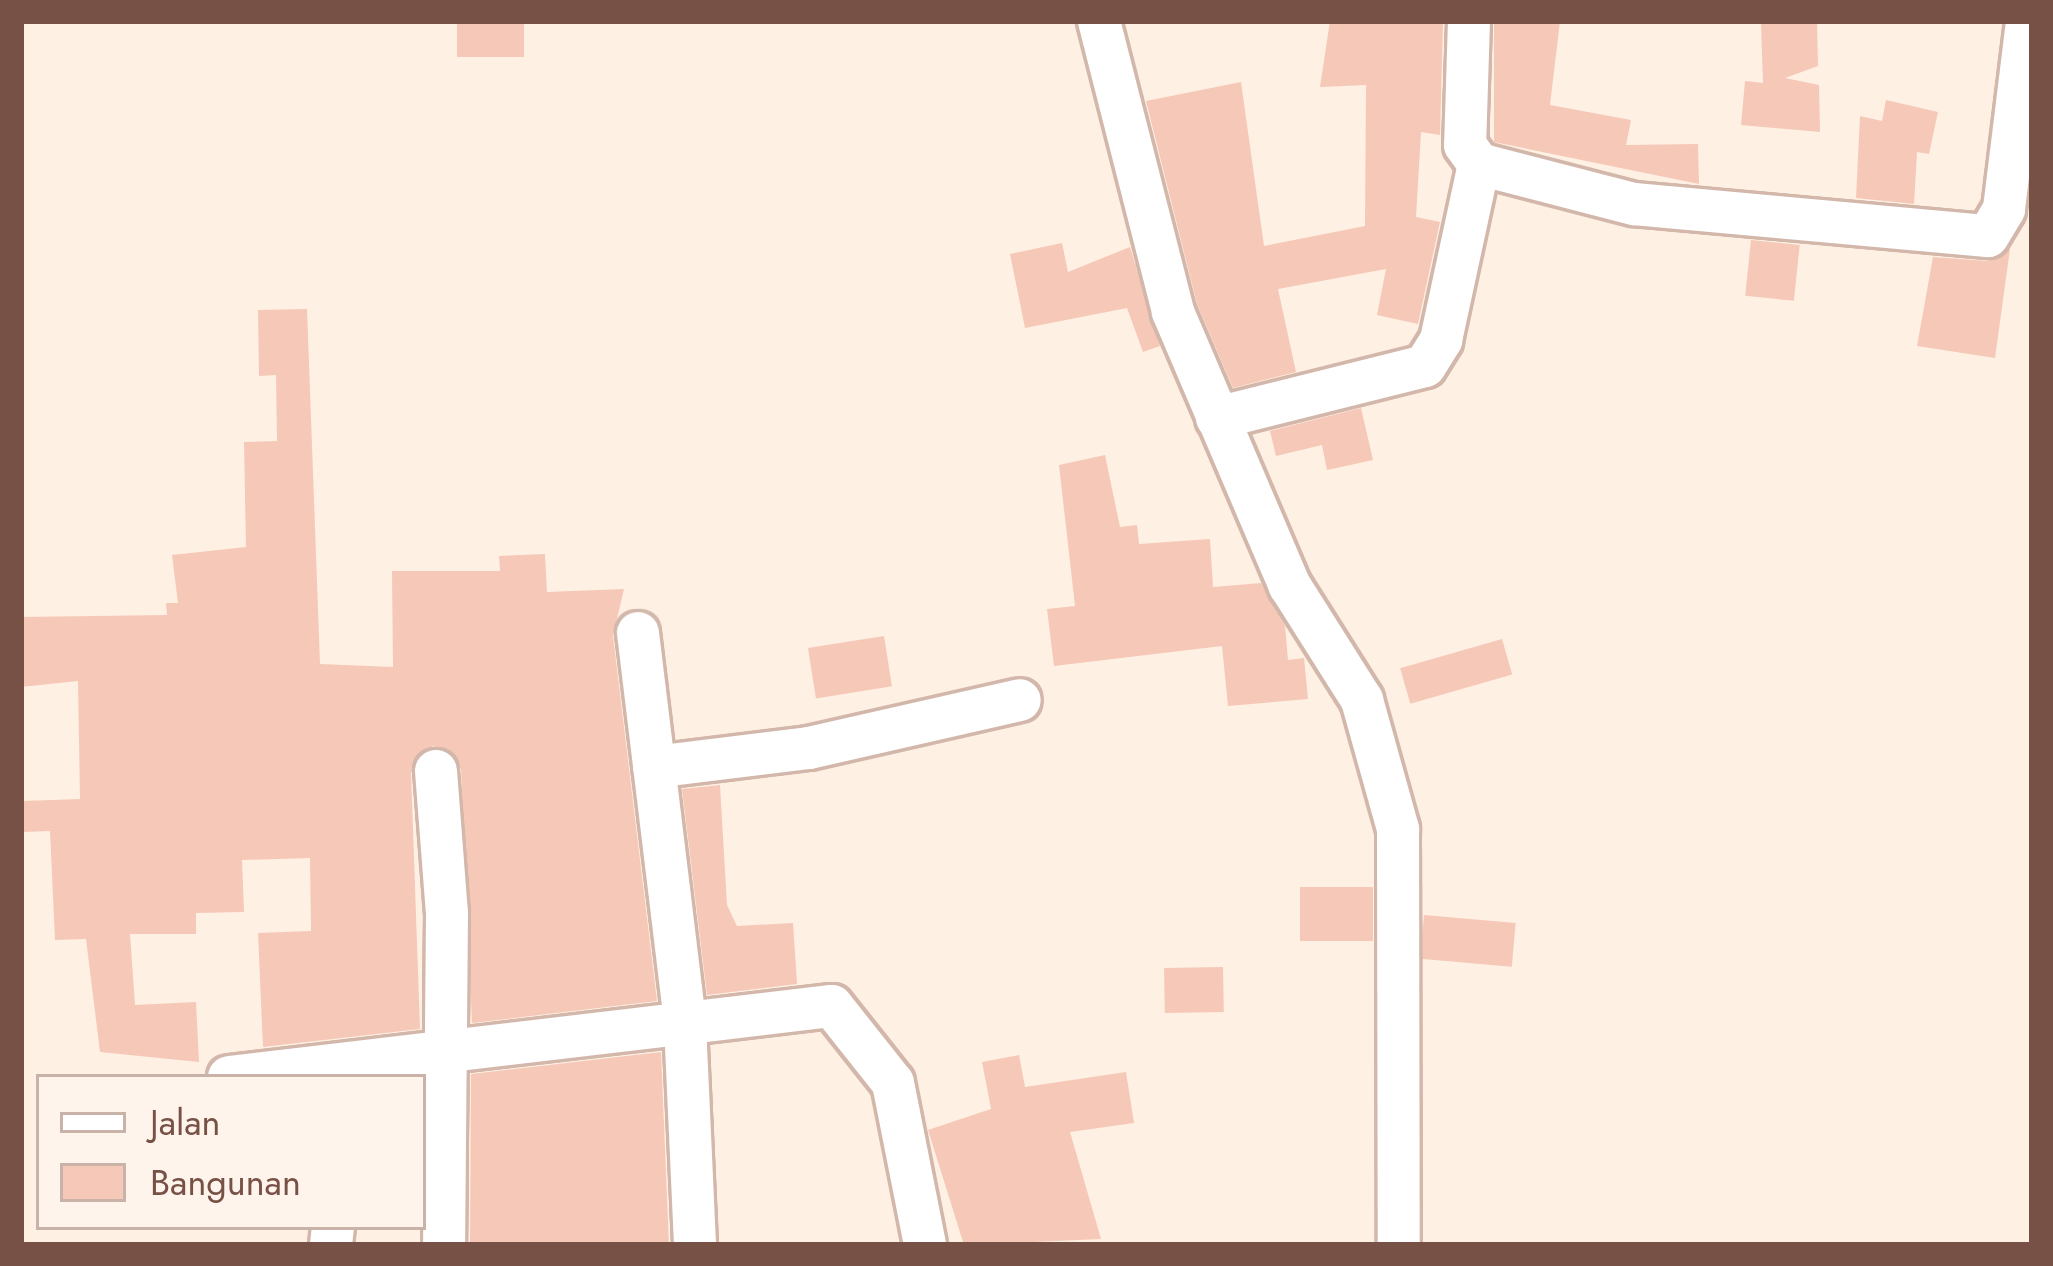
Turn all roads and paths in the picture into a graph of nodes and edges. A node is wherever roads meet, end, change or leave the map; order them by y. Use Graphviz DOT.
graph roads {
  1 [pos="1099,21"];
  2 [pos="1469,21"];
  3 [pos="2027,21"];
  4 [pos="1479,164"];
  5 [pos="1216,418"];
  6 [pos="638,633"];
  7 [pos="1020,700"];
  8 [pos="654,767"];
  9 [pos="436,771"];
  10 [pos="685,1024"];
  11 [pos="448,1057"];
  12 [pos="334,1071"];
  13 [pos="282,1074"];
  14 [pos="444,1245"];
  15 [pos="695,1245"];
  16 [pos="925,1245"];
  17 [pos="1399,1245"];
  1 -- 5 [label="street"];
  2 -- 4 [label="street"];
  3 -- 4 [label="street"];
  4 -- 5 [label="street"];
  5 -- 17 [label="street"];
  6 -- 8 [label="street"];
  7 -- 8 [label="street"];
  8 -- 10 [label="street"];
  9 -- 11 [label="street"];
  10 -- 11 [label="street"];
  10 -- 15 [label="street"];
  10 -- 16 [label="street"];
  11 -- 12 [label="street"];
  11 -- 14 [label="street"];
  12 -- 13 [label="street"];
}
